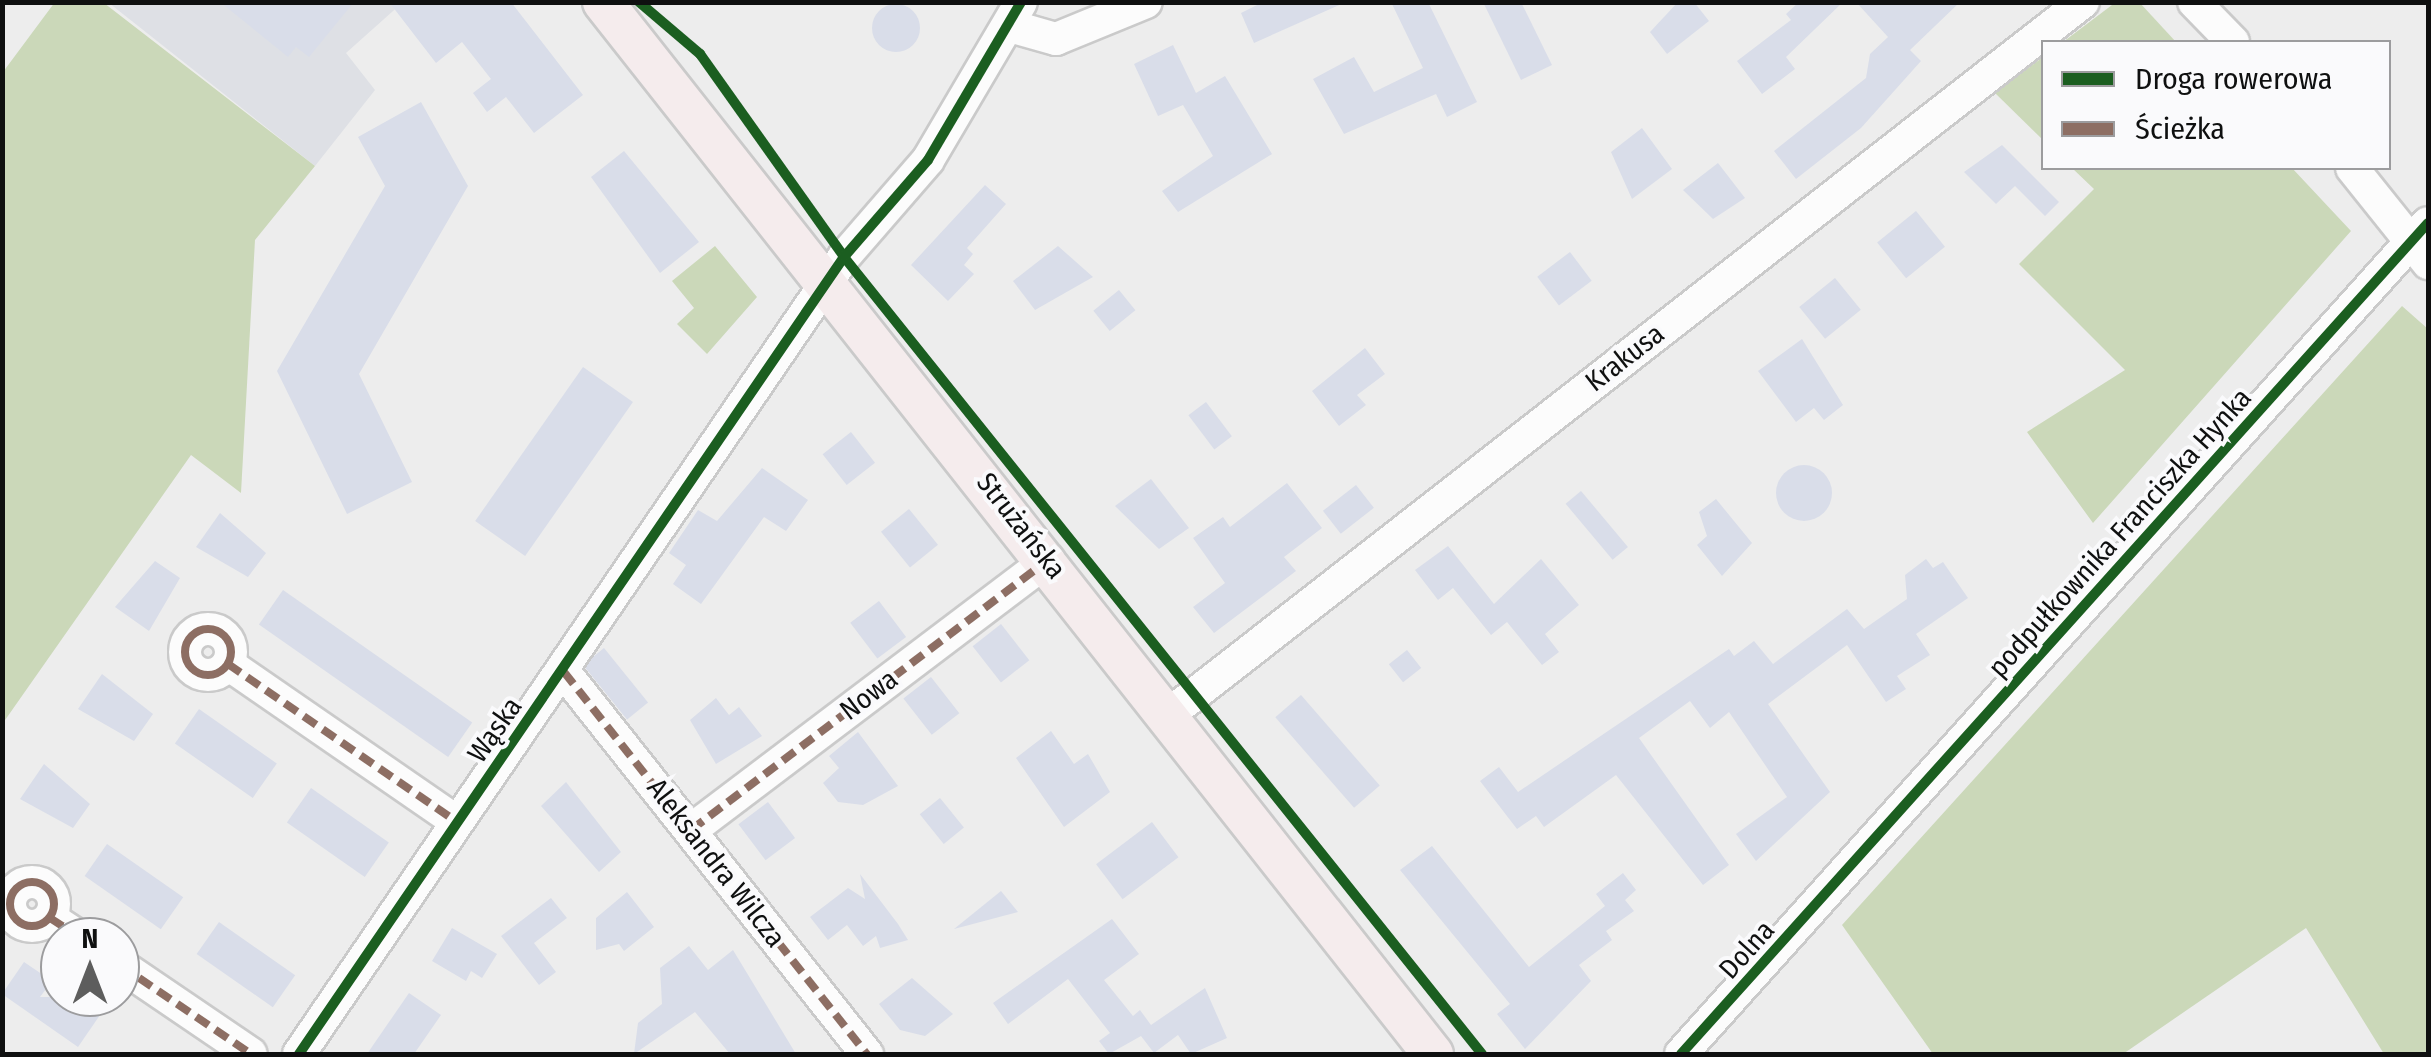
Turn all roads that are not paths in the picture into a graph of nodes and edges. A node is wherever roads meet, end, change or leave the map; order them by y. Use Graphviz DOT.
graph roads {
  1 [pos="603,2"];
  2 [pos="1146,2"];
  3 [pos="2083,2"];
  4 [pos="2194,2"];
  5 [pos="1016,14"];
  6 [pos="2230,40"];
  7 [pos="2354,170"];
  8 [pos="2422,244"];
  9 [pos="831,286"];
  10 [pos="1048,560"];
  11 [pos="228,664"];
  12 [pos="564,672"];
  13 [pos="1168,715"];
  14 [pos="457,822"];
  15 [pos="691,830"];
  16 [pos="1845,874"];
  17 [pos="140,979"];
  18 [pos="251,1054"];
  19 [pos="299,1054"];
  20 [pos="868,1054"];
  21 [pos="1433,1054"];
  22 [pos="1680,1054"];
  1 -- 9 [label="main road, Strużańska"];
  2 -- 5 [label="street"];
  3 -- 13 [label="street, Krakusa"];
  4 -- 6 [label="street"];
  5 -- 9 [label="street, Wąska"];
  7 -- 8 [label="street"];
  8 -- 16 [label="street, podpułkownika Franciszka Hynka"];
  9 -- 10 [label="main road, Strużańska"];
  9 -- 12 [label="street, Wąska"];
  10 -- 13 [label="main road, Strużańska"];
  10 -- 15 [label="street, Nowa"];
  11 -- 14 [label="street"];
  12 -- 14 [label="street, Wąska"];
  12 -- 15 [label="street, Aleksandra Wilcza"];
  13 -- 21 [label="main road, Strużańska"];
  14 -- 19 [label="street, Wąska"];
  15 -- 20 [label="street, Aleksandra Wilcza"];
  16 -- 22 [label="street, Dolna"];
  17 -- 18 [label="street"];
}
